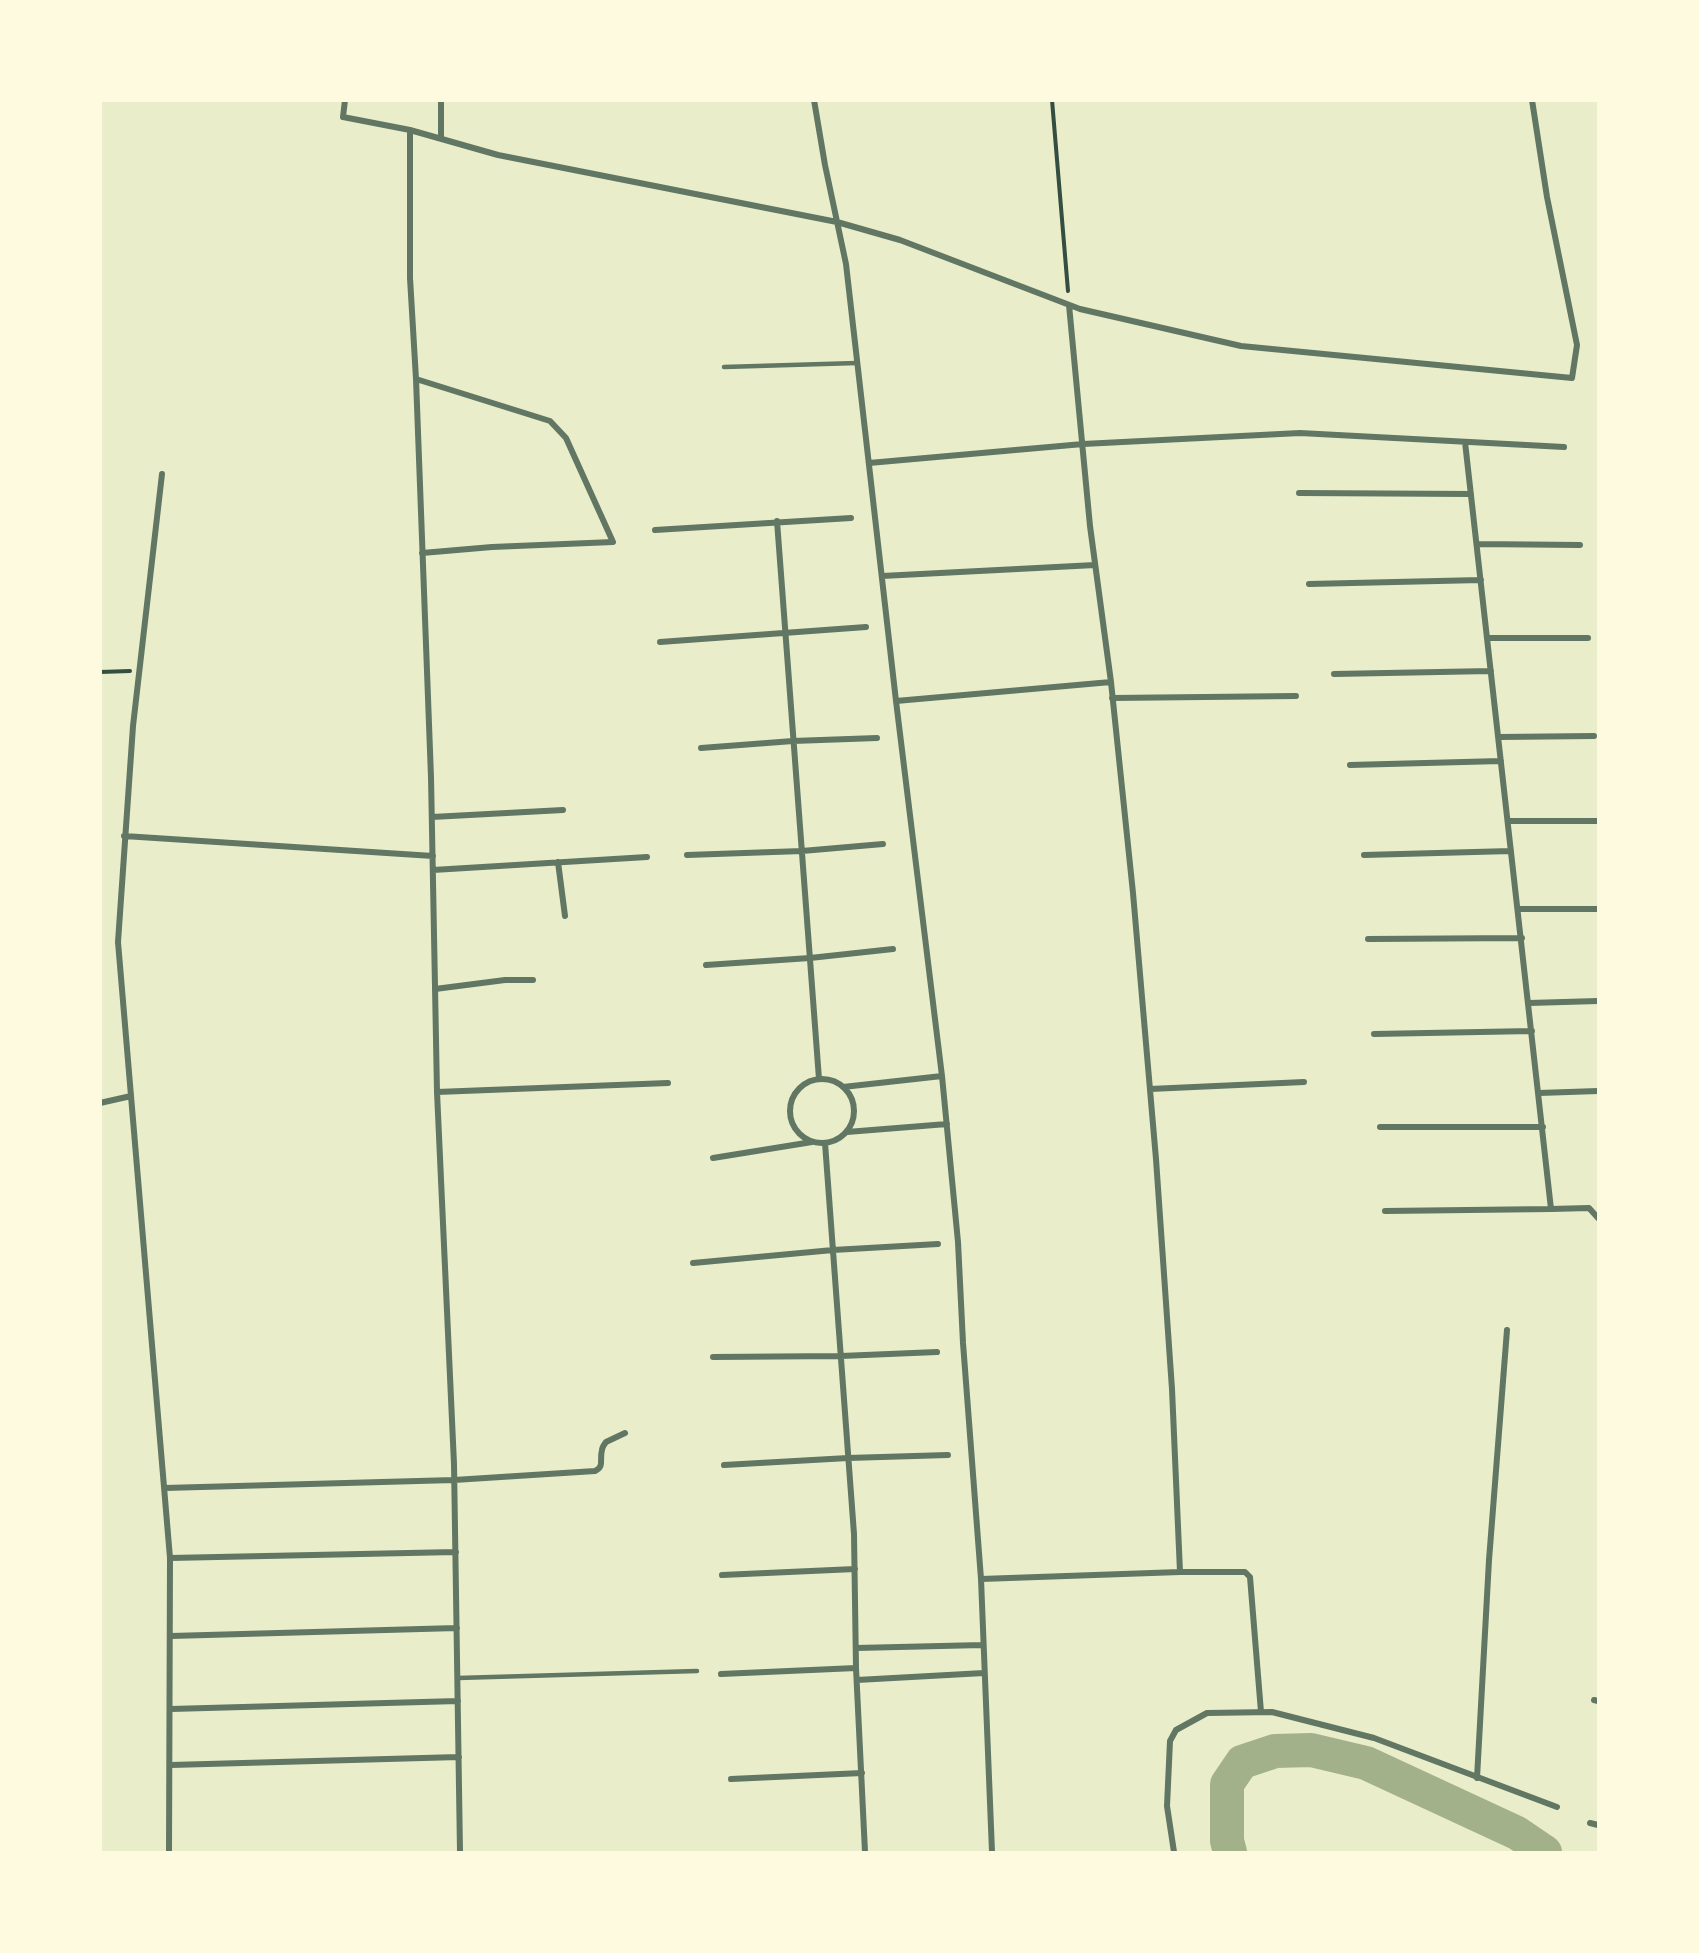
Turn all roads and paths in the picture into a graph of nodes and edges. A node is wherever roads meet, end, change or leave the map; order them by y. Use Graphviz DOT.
graph roads {
  1 [pos="345,100"];
  2 [pos="441,100"];
  3 [pos="814,100"];
  4 [pos="1052,100"];
  5 [pos="1532,100"];
  6 [pos="410,130"];
  7 [pos="441,139"];
  8 [pos="837,222"];
  9 [pos="1069,304"];
  10 [pos="857,363"];
  11 [pos="724,367"];
  12 [pos="416,379"];
  13 [pos="1465,442"];
  14 [pos="1083,444"];
  15 [pos="1564,447"];
  16 [pos="869,463"];
  17 [pos="162,474"];
  18 [pos="1299,493"];
  19 [pos="1471,494"];
  20 [pos="852,518"];
  21 [pos="777,521"];
  22 [pos="655,530"];
  23 [pos="1477,544"];
  24 [pos="1580,545"];
  25 [pos="422,553"];
  26 [pos="1095,565"];
  27 [pos="882,576"];
  28 [pos="1481,580"];
  29 [pos="1309,584"];
  30 [pos="866,627"];
  31 [pos="785,633"];
  32 [pos="1487,638"];
  33 [pos="1588,638"];
  34 [pos="660,642"];
  35 [pos="139,671"];
  36 [pos="1491,671"];
  37 [pos="100,672"];
  38 [pos="1334,674"];
  39 [pos="1111,682"];
  40 [pos="1296,696"];
  41 [pos="1112,698"];
  42 [pos="896,701"];
  43 [pos="1594,736"];
  44 [pos="1499,737"];
  45 [pos="877,738"];
  46 [pos="793,741"];
  47 [pos="701,748"];
  48 [pos="1501,761"];
  49 [pos="1350,765"];
  50 [pos="563,810"];
  51 [pos="432,817"];
  52 [pos="1508,821"];
  53 [pos="1599,821"];
  54 [pos="124,836"];
  55 [pos="883,844"];
  56 [pos="802,851"];
  57 [pos="1511,851"];
  58 [pos="687,855"];
  59 [pos="1364,855"];
  60 [pos="433,856"];
  61 [pos="647,857"];
  62 [pos="558,862"];
  63 [pos="433,870"];
  64 [pos="1518,909"];
  65 [pos="1599,909"];
  66 [pos="565,916"];
  67 [pos="1368,939"];
  68 [pos="1522,939"];
  69 [pos="893,949"];
  70 [pos="810,958"];
  71 [pos="706,965"];
  72 [pos="533,980"];
  73 [pos="435,989"];
  74 [pos="1599,1001"];
  75 [pos="1529,1003"];
  76 [pos="1532,1031"];
  77 [pos="1374,1034"];
  78 [pos="942,1076"];
  79 [pos="819,1079"];
  80 [pos="1304,1082"];
  81 [pos="668,1083"];
  82 [pos="843,1087"];
  83 [pos="1150,1089"];
  84 [pos="1599,1091"];
  85 [pos="437,1092"];
  86 [pos="1539,1093"];
  87 [pos="131,1096"];
  88 [pos="100,1103"];
  89 [pos="946,1124"];
  90 [pos="1380,1127"];
  91 [pos="1543,1127"];
  92 [pos="847,1132"];
  93 [pos="812,1142"];
  94 [pos="825,1143"];
  95 [pos="713,1158"];
  96 [pos="1551,1209"];
  97 [pos="1385,1211"];
  98 [pos="1599,1218"];
  99 [pos="938,1244"];
  100 [pos="833,1250"];
  101 [pos="693,1263"];
  102 [pos="1507,1330"];
  103 [pos="937,1352"];
  104 [pos="841,1356"];
  105 [pos="713,1357"];
  106 [pos="625,1433"];
  107 [pos="948,1455"];
  108 [pos="848,1458"];
  109 [pos="724,1465"];
  110 [pos="454,1480"];
  111 [pos="165,1488"];
  112 [pos="456,1552"];
  113 [pos="170,1558"];
  114 [pos="855,1569"];
  115 [pos="1180,1572"];
  116 [pos="722,1575"];
  117 [pos="981,1579"];
  118 [pos="457,1628"];
  119 [pos="171,1636"];
  120 [pos="983,1645"];
  121 [pos="856,1648"];
  122 [pos="856,1668"];
  123 [pos="697,1671"];
  124 [pos="984,1673"];
  125 [pos="721,1674"];
  126 [pos="458,1678"];
  127 [pos="857,1680"];
  128 [pos="458,1701"];
  129 [pos="171,1709"];
  130 [pos="1261,1712"];
  131 [pos="459,1758"];
  132 [pos="171,1765"];
  133 [pos="862,1773"];
  134 [pos="1477,1778"];
  135 [pos="731,1779"];
  136 [pos="1557,1807"];
  137 [pos="1590,1823"];
  138 [pos="1599,1825"];
  139 [pos="169,1852"];
  140 [pos="460,1852"];
  141 [pos="865,1852"];
  142 [pos="992,1852"];
  143 [pos="1174,1852"];
  1 -- 6 [label="street"];
  2 -- 7 [label="street"];
  3 -- 8 [label="street"];
  4 -- 9 [label="path"];
  5 -- 9 [label="street"];
  6 -- 7 [label="street"];
  6 -- 12 [label="street"];
  7 -- 8 [label="street"];
  8 -- 9 [label="street"];
  8 -- 10 [label="street"];
  9 -- 14 [label="street"];
  10 -- 11 [label="lane"];
  10 -- 16 [label="street"];
  12 -- 25 [label="street"];
  12 -- 25 [label="street"];
  13 -- 14 [label="street"];
  13 -- 15 [label="street"];
  13 -- 19 [label="street"];
  14 -- 16 [label="street"];
  14 -- 26 [label="street"];
  16 -- 27 [label="street"];
  17 -- 35 [label="street"];
  18 -- 19 [label="street"];
  19 -- 23 [label="street"];
  20 -- 21 [label="street"];
  21 -- 22 [label="street"];
  21 -- 31 [label="street"];
  23 -- 24 [label="street"];
  23 -- 28 [label="street"];
  25 -- 51 [label="street"];
  26 -- 27 [label="street"];
  26 -- 39 [label="street"];
  27 -- 42 [label="street"];
  28 -- 29 [label="street"];
  28 -- 32 [label="street"];
  30 -- 31 [label="street"];
  31 -- 34 [label="street"];
  31 -- 46 [label="street"];
  32 -- 33 [label="street"];
  32 -- 36 [label="street"];
  35 -- 37 [label="path"];
  35 -- 54 [label="street"];
  36 -- 38 [label="street"];
  36 -- 44 [label="street"];
  39 -- 41 [label="street"];
  39 -- 42 [label="street"];
  40 -- 41 [label="street"];
  41 -- 83 [label="street"];
  42 -- 78 [label="street"];
  43 -- 44 [label="street"];
  44 -- 48 [label="street"];
  45 -- 46 [label="street"];
  46 -- 47 [label="street"];
  46 -- 56 [label="street"];
  48 -- 49 [label="street"];
  48 -- 52 [label="street"];
  50 -- 51 [label="street"];
  51 -- 60 [label="street"];
  52 -- 53 [label="street"];
  52 -- 57 [label="street"];
  54 -- 60 [label="street"];
  54 -- 87 [label="street"];
  55 -- 56 [label="street"];
  56 -- 58 [label="street"];
  56 -- 70 [label="street"];
  57 -- 59 [label="street"];
  57 -- 64 [label="street"];
  60 -- 63 [label="street"];
  61 -- 62 [label="street"];
  62 -- 63 [label="street"];
  62 -- 66 [label="street"];
  63 -- 73 [label="street"];
  64 -- 65 [label="street"];
  64 -- 68 [label="street"];
  67 -- 68 [label="street"];
  68 -- 75 [label="street"];
  69 -- 70 [label="street"];
  70 -- 71 [label="street"];
  70 -- 79 [label="street"];
  72 -- 73 [label="street"];
  73 -- 85 [label="street"];
  74 -- 75 [label="street"];
  75 -- 76 [label="street"];
  76 -- 77 [label="street"];
  76 -- 86 [label="street"];
  78 -- 82 [label="street"];
  78 -- 89 [label="street"];
  79 -- 82 [label="street"];
  79 -- 93 [label="street"];
  80 -- 83 [label="street"];
  81 -- 85 [label="street"];
  82 -- 92 [label="street"];
  83 -- 115 [label="street"];
  84 -- 86 [label="street"];
  85 -- 110 [label="street"];
  86 -- 91 [label="street"];
  87 -- 88 [label="street"];
  87 -- 111 [label="street"];
  89 -- 92 [label="street"];
  89 -- 117 [label="street"];
  90 -- 91 [label="street"];
  91 -- 96 [label="street"];
  92 -- 94 [label="street"];
  93 -- 94 [label="street"];
  93 -- 95 [label="street"];
  94 -- 100 [label="street"];
  96 -- 97 [label="street"];
  96 -- 98 [label="street"];
  99 -- 100 [label="street"];
  100 -- 101 [label="street"];
  100 -- 104 [label="street"];
  102 -- 134 [label="street"];
  103 -- 104 [label="street"];
  104 -- 105 [label="street"];
  104 -- 108 [label="street"];
  106 -- 110 [label="street"];
  107 -- 108 [label="street"];
  108 -- 109 [label="street"];
  108 -- 114 [label="street"];
  110 -- 111 [label="street"];
  110 -- 112 [label="street"];
  111 -- 113 [label="street"];
  112 -- 113 [label="street"];
  112 -- 118 [label="street"];
  113 -- 119 [label="street"];
  114 -- 116 [label="street"];
  114 -- 121 [label="street"];
  115 -- 117 [label="street"];
  115 -- 130 [label="street"];
  117 -- 120 [label="street"];
  118 -- 119 [label="street"];
  118 -- 126 [label="street"];
  119 -- 129 [label="street"];
  120 -- 121 [label="street"];
  120 -- 124 [label="street"];
  121 -- 122 [label="street"];
  122 -- 125 [label="street"];
  122 -- 127 [label="street"];
  123 -- 126 [label="lane"];
  124 -- 127 [label="street"];
  124 -- 142 [label="street"];
  126 -- 128 [label="street"];
  127 -- 133 [label="street"];
  128 -- 129 [label="street"];
  128 -- 131 [label="street"];
  129 -- 132 [label="street"];
  130 -- 134 [label="street"];
  130 -- 143 [label="street"];
  131 -- 132 [label="street"];
  131 -- 140 [label="street"];
  132 -- 139 [label="street"];
  133 -- 135 [label="street"];
  133 -- 141 [label="street"];
  134 -- 136 [label="street"];
  137 -- 138 [label="street"];
}
